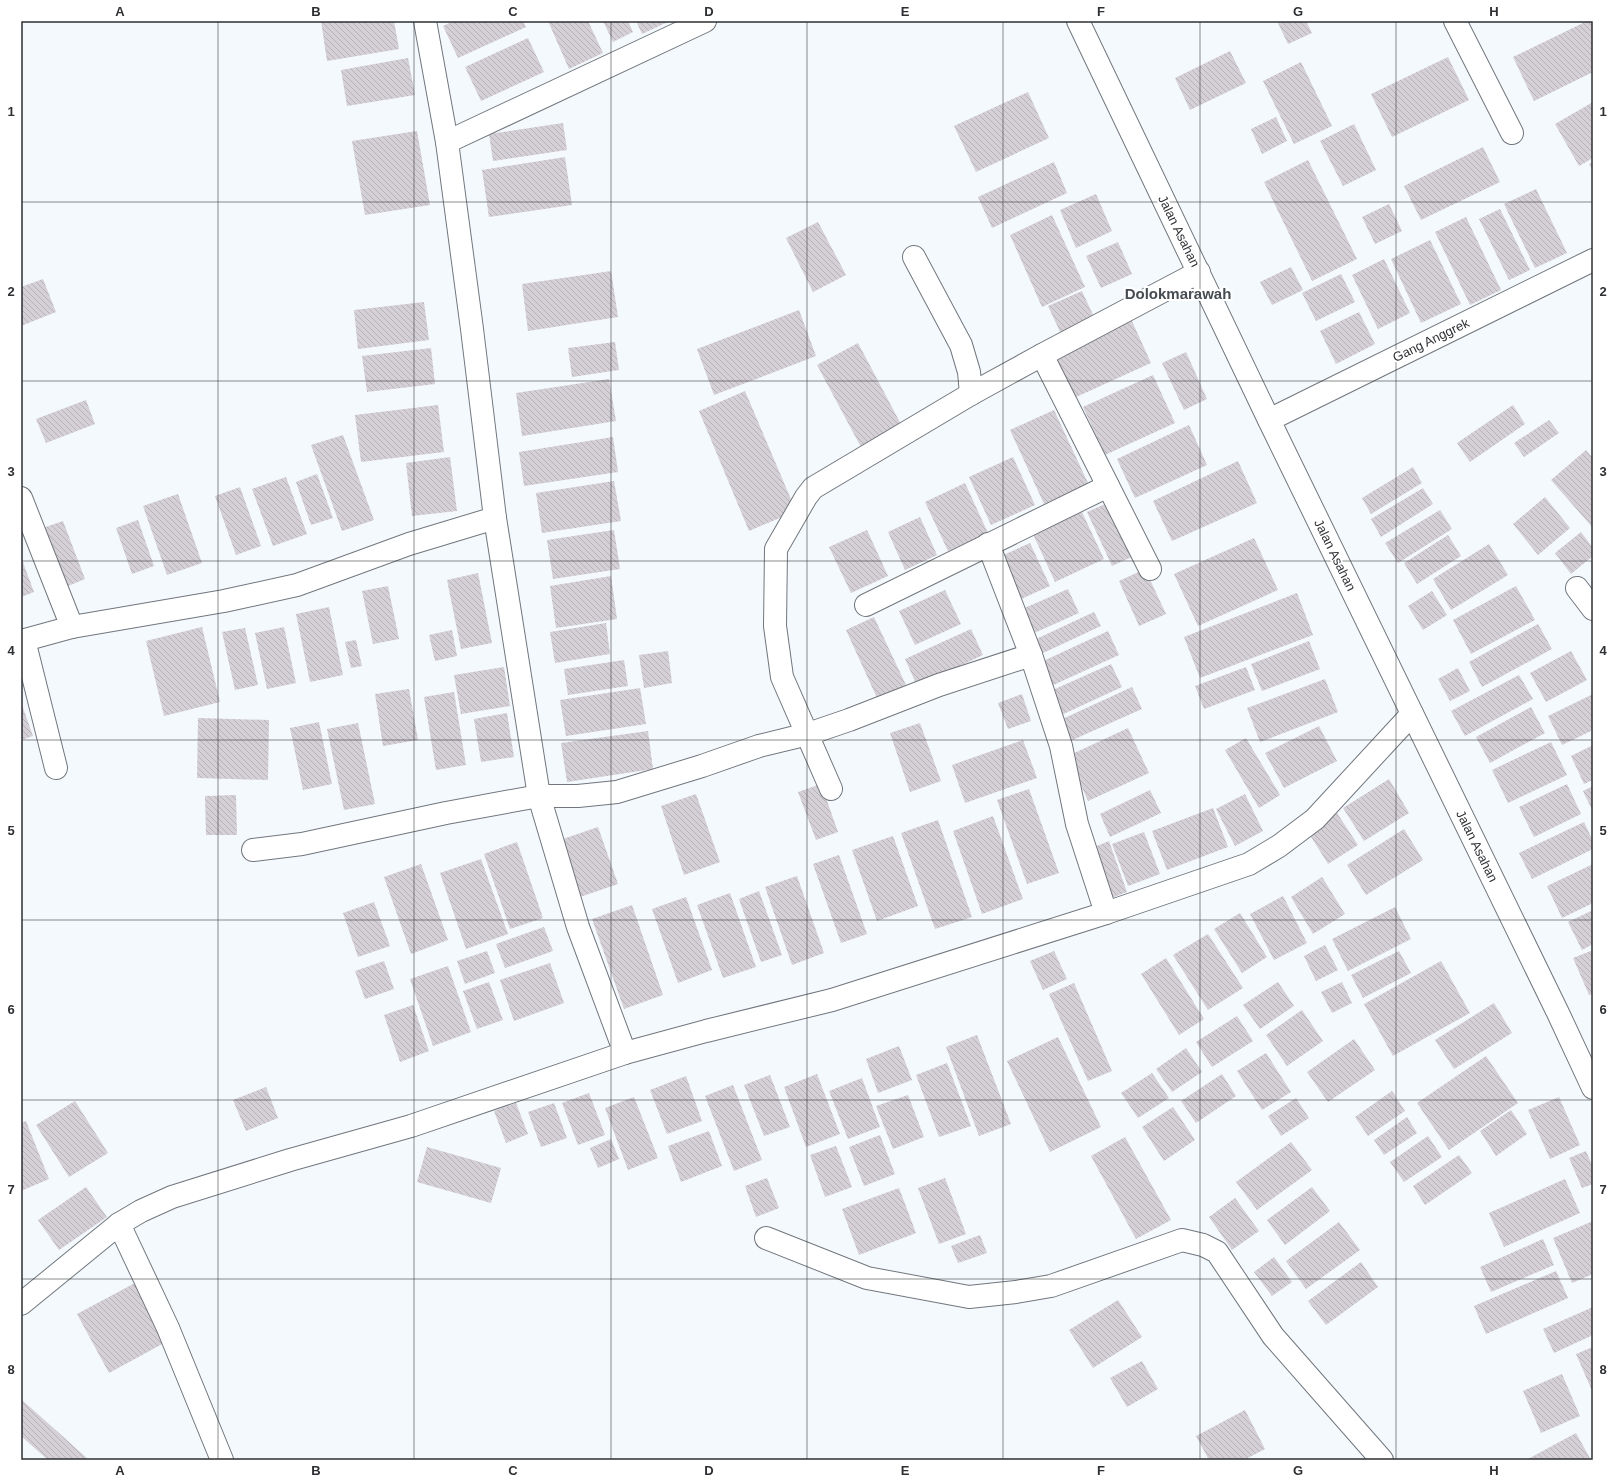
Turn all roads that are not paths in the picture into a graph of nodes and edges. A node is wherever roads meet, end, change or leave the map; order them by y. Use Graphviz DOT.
graph roads {
  1 [pos="425,21"];
  2 [pos="705,21"];
  3 [pos="1078,21"];
  4 [pos="1455,21"];
  5 [pos="1512,133"];
  6 [pos="447,142"];
  7 [pos="914,257"];
  8 [pos="1593,260"];
  9 [pos="1199,272"];
  10 [pos="1042,355"];
  11 [pos="970,394"];
  12 [pos="1269,420"];
  13 [pos="1108,486"];
  14 [pos="21,498"];
  15 [pos="495,518"];
  16 [pos="988,544"];
  17 [pos="1150,569"];
  18 [pos="1577,588"];
  19 [pos="866,605"];
  20 [pos="1593,609"];
  21 [pos="72,627"];
  22 [pos="22,640"];
  23 [pos="1031,655"];
  24 [pos="1412,714"];
  25 [pos="808,734"];
  26 [pos="56,768"];
  27 [pos="832,789"];
  28 [pos="539,796"];
  29 [pos="253,850"];
  30 [pos="1106,913"];
  31 [pos="625,1054"];
  32 [pos="1593,1088"];
  33 [pos="119,1224"];
  34 [pos="766,1238"];
  35 [pos="21,1304"];
  36 [pos="222,1460"];
  37 [pos="1382,1460"];
  1 -- 6 [label="street"];
  2 -- 6 [label="street"];
  3 -- 9 [label="street, Jalan Asahan"];
  4 -- 5 [label="street"];
  6 -- 15 [label="street"];
  7 -- 11 [label="street"];
  8 -- 12 [label="street, Gang Anggrek"];
  9 -- 10 [label="street"];
  9 -- 12 [label="street, Jalan Asahan"];
  10 -- 11 [label="street"];
  10 -- 13 [label="street"];
  11 -- 25 [label="street"];
  12 -- 24 [label="street, Jalan Asahan"];
  13 -- 16 [label="street"];
  13 -- 17 [label="street"];
  14 -- 21 [label="street"];
  15 -- 21 [label="street"];
  15 -- 28 [label="street"];
  16 -- 19 [label="street"];
  16 -- 23 [label="street"];
  18 -- 20 [label="street"];
  21 -- 22 [label="street"];
  22 -- 26 [label="street"];
  23 -- 25 [label="street"];
  23 -- 30 [label="street"];
  24 -- 30 [label="street"];
  24 -- 32 [label="street, Jalan Asahan"];
  25 -- 27 [label="street"];
  25 -- 28 [label="street"];
  28 -- 29 [label="street"];
  28 -- 31 [label="street"];
  30 -- 31 [label="street"];
  31 -- 33 [label="street"];
  33 -- 35 [label="street"];
  33 -- 36 [label="street"];
  34 -- 37 [label="street"];
}
